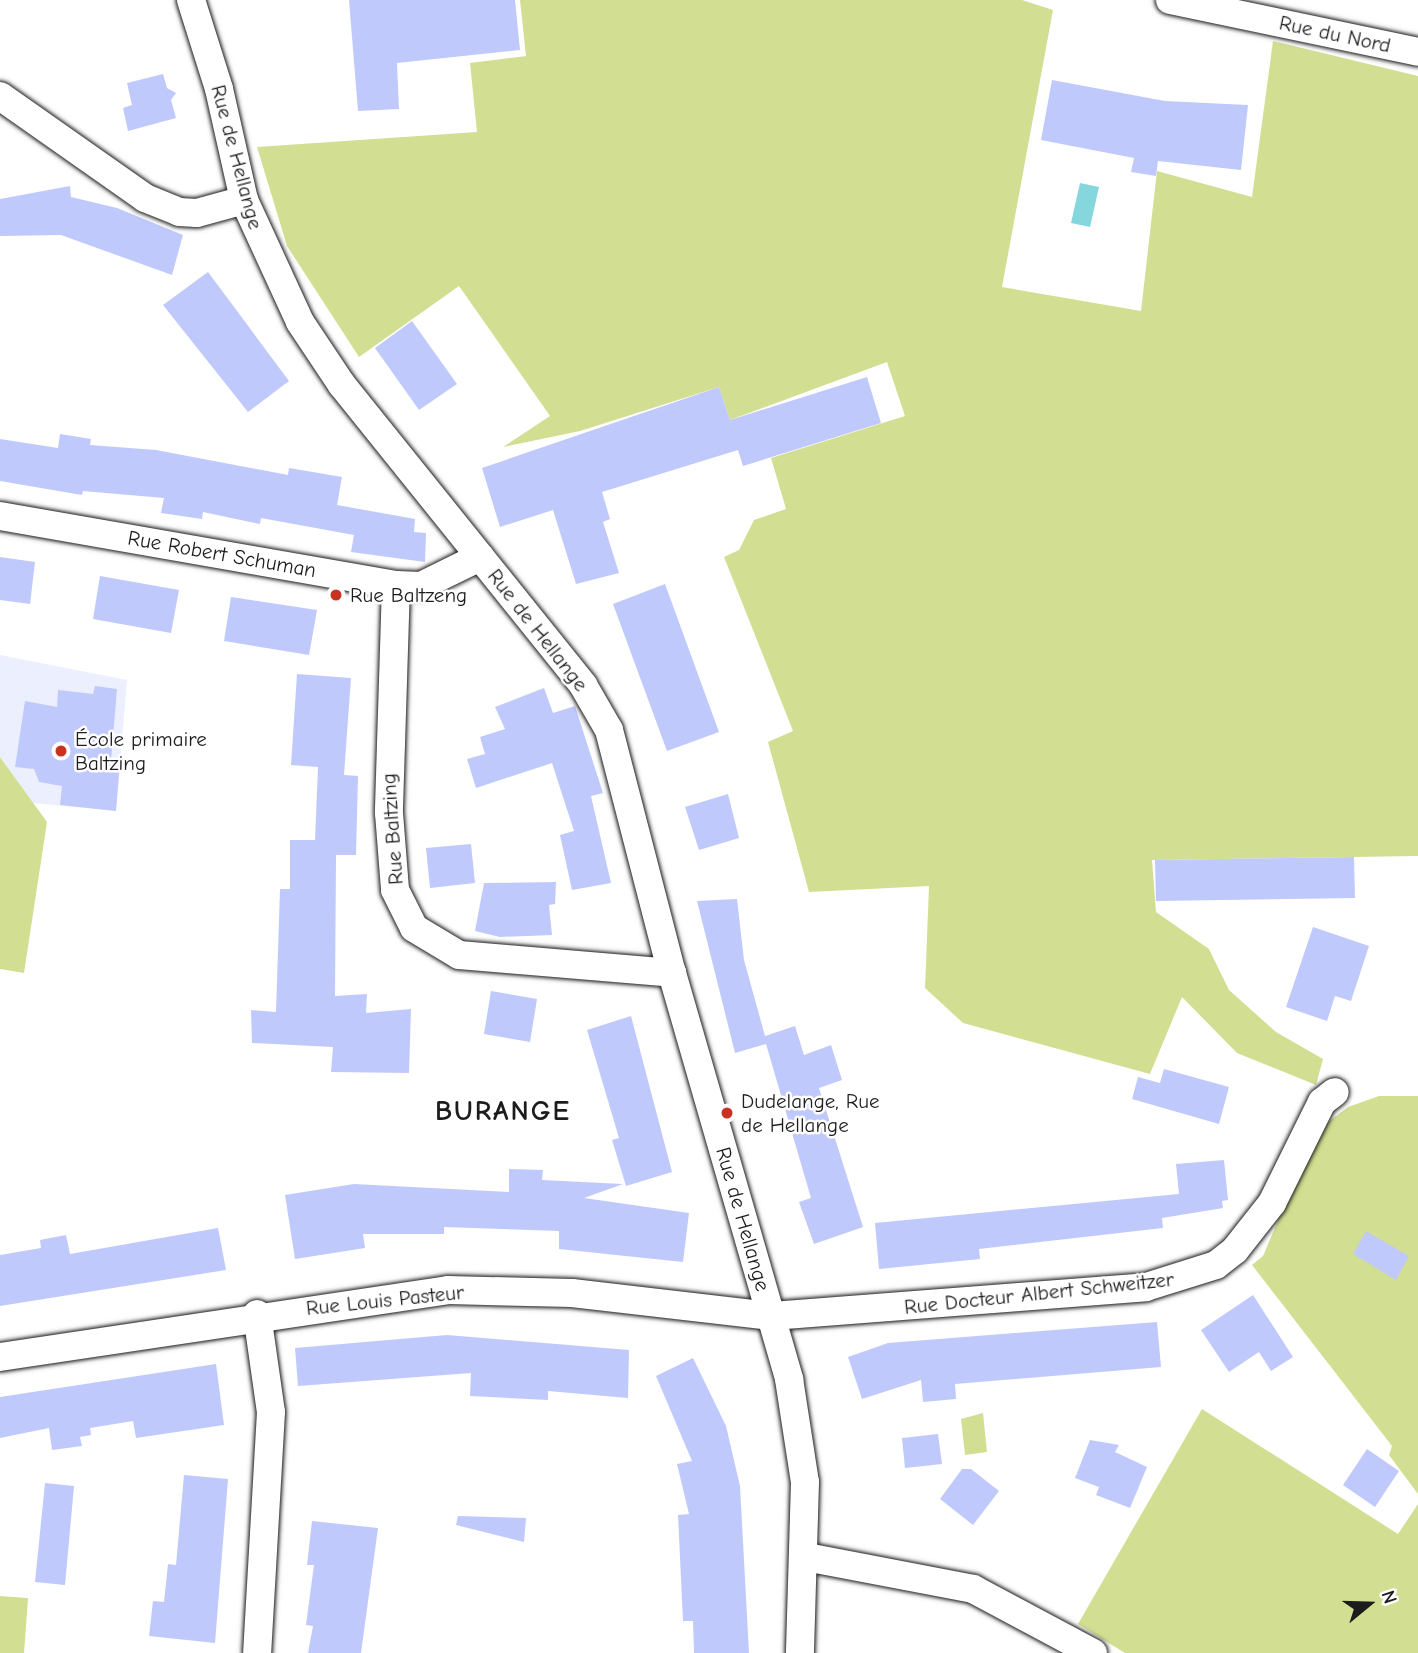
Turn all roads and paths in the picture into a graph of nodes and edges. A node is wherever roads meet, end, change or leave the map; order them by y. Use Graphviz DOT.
graph roads {
  1 [pos="191,0"];
  2 [pos="1170,0"];
  3 [pos="1418,52"];
  4 [pos="0,96"];
  5 [pos="244,200"];
  6 [pos="0,516"];
  7 [pos="480,557"];
  8 [pos="396,585"];
  9 [pos="671,973"];
  10 [pos="1335,1093"];
  11 [pos="257,1314"];
  12 [pos="772,1316"];
  13 [pos="0,1357"];
  14 [pos="806,1557"];
  15 [pos="257,1653"];
  16 [pos="800,1653"];
  17 [pos="1093,1653"];
  1 -- 5 [label="street, Rue de Hellange"];
  2 -- 3 [label="street, Rue du Nord"];
  4 -- 5 [label="street"];
  5 -- 7 [label="street, Rue de Hellange"];
  6 -- 8 [label="street, Rue Robert Schuman"];
  7 -- 8 [label="street, Rue Robert Schuman"];
  7 -- 9 [label="street, Rue de Hellange"];
  8 -- 9 [label="street, Rue Baltzing"];
  9 -- 12 [label="street, Rue de Hellange"];
  10 -- 12 [label="street, Rue Docteur Albert Schweitzer"];
  11 -- 12 [label="street, Rue Louis Pasteur"];
  11 -- 13 [label="street, Rue Louis Pasteur"];
  11 -- 15 [label="street"];
  12 -- 14 [label="street, Rue de Hellange"];
  14 -- 16 [label="street, Rue de Hellange"];
  14 -- 17 [label="street"];
}
